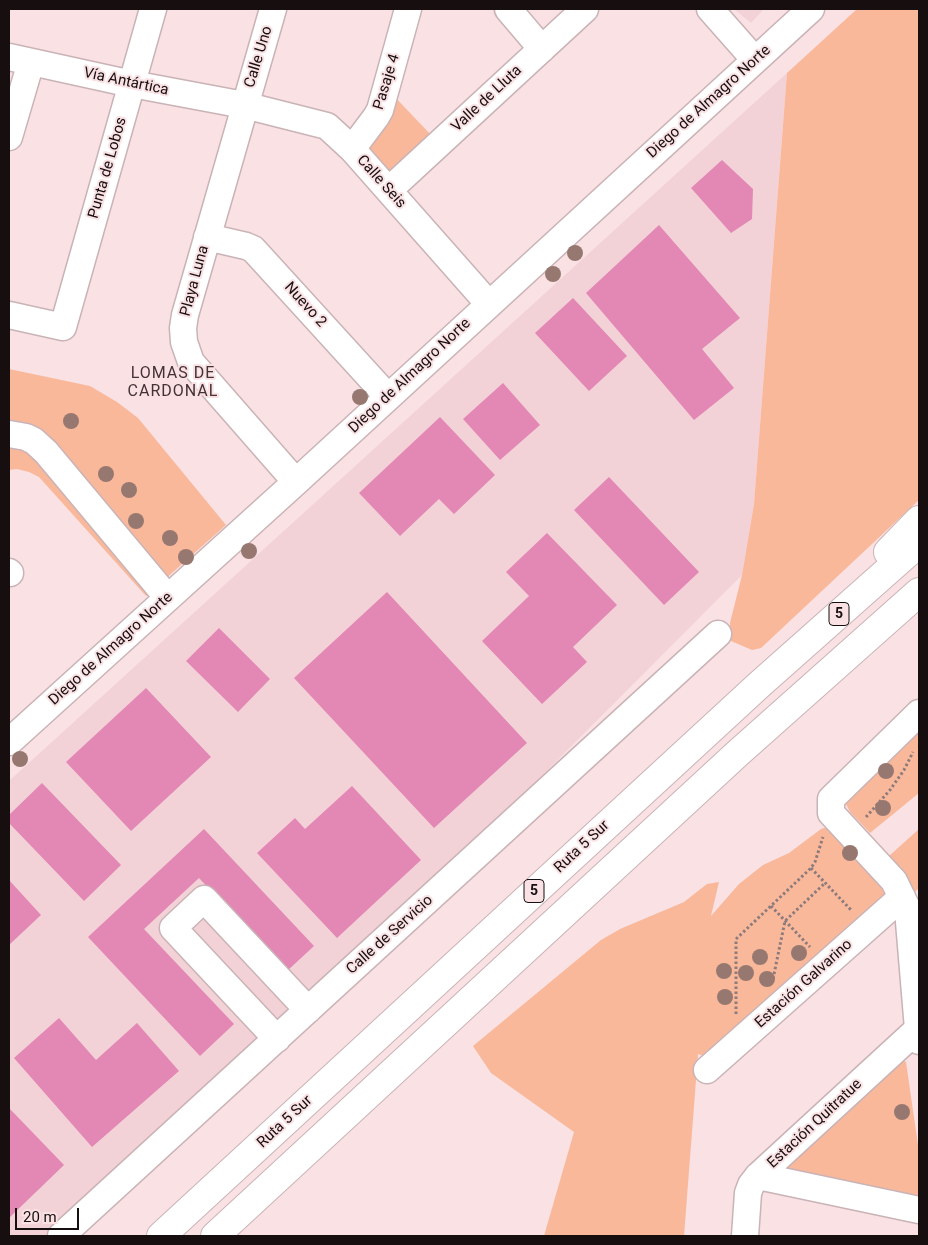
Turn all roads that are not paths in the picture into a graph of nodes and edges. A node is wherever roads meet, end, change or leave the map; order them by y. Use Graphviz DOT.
graph roads {
  1 [pos="153,9"];
  2 [pos="273,9"];
  3 [pos="408,9"];
  4 [pos="508,9"];
  5 [pos="585,9"];
  6 [pos="710,9"];
  7 [pos="810,9"];
  8 [pos="542,49"];
  9 [pos="20,60"];
  10 [pos="755,60"];
  11 [pos="132,84"];
  12 [pos="244,105"];
  13 [pos="9,136"];
  14 [pos="352,149"];
  15 [pos="389,190"];
  16 [pos="207,237"];
  17 [pos="488,303"];
  18 [pos="9,315"];
  19 [pos="388,397"];
  20 [pos="9,434"];
  21 [pos="296,482"];
  22 [pos="919,520"];
  23 [pos="919,543"];
  24 [pos="919,592"];
  25 [pos="168,598"];
  26 [pos="919,612"];
  27 [pos="718,634"];
  28 [pos="760,684"];
  29 [pos="919,713"];
  30 [pos="9,742"];
  31 [pos="738,753"];
  32 [pos="902,897"];
  33 [pos="308,1010"];
  34 [pos="919,1035"];
  35 [pos="277,1039"];
  36 [pos="707,1070"];
  37 [pos="758,1176"];
  38 [pos="919,1210"];
  39 [pos="61,1236"];
  40 [pos="161,1236"];
  41 [pos="215,1236"];
  42 [pos="745,1236"];
  1 -- 11 [label="street, Punta de Lobos"];
  2 -- 12 [label="street, Calle Uno"];
  3 -- 14 [label="street, Pasaje 4"];
  4 -- 8 [label="street"];
  5 -- 8 [label="street, Valle de Lluta"];
  6 -- 10 [label="street"];
  7 -- 10 [label="street, Diego de Almagro Norte"];
  8 -- 15 [label="street, Valle de Lluta"];
  9 -- 11 [label="street, Vía Antártica"];
  9 -- 13 [label="street"];
  10 -- 17 [label="street, Diego de Almagro Norte"];
  11 -- 12 [label="street, Vía Antártica"];
  11 -- 18 [label="street, Punta de Lobos"];
  12 -- 14 [label="street, Calle Seis"];
  12 -- 16 [label="street, Playa Luna"];
  14 -- 15 [label="street, Calle Seis"];
  15 -- 17 [label="street, Calle Seis"];
  16 -- 19 [label="street, Nuevo 2"];
  16 -- 21 [label="street, Playa Luna"];
  17 -- 19 [label="street, Diego de Almagro Norte"];
  19 -- 21 [label="street, Diego de Almagro Norte"];
  20 -- 25 [label="street"];
  21 -- 25 [label="street, Diego de Almagro Norte"];
  22 -- 28 [label="highway"];
  23 -- 28 [label="highway, Ruta 5 Sur / 5"];
  24 -- 31 [label="highway, 5"];
  25 -- 30 [label="street, Diego de Almagro Norte"];
  26 -- 31 [label="highway"];
  27 -- 33 [label="street, Calle de Servicio"];
  28 -- 40 [label="highway, Ruta 5 Sur / 5"];
  29 -- 32 [label="street"];
  31 -- 41 [label="highway, 5"];
  32 -- 34 [label="street"];
  32 -- 36 [label="street, Estación Galvarino"];
  33 -- 35 [label="street, Calle de Servicio"];
  33 -- 35 [label="street"];
  34 -- 37 [label="street, Estación Quitratue"];
  35 -- 39 [label="street, Calle de Servicio"];
  37 -- 38 [label="street"];
  37 -- 42 [label="street, Estación Quitratue"];
}
